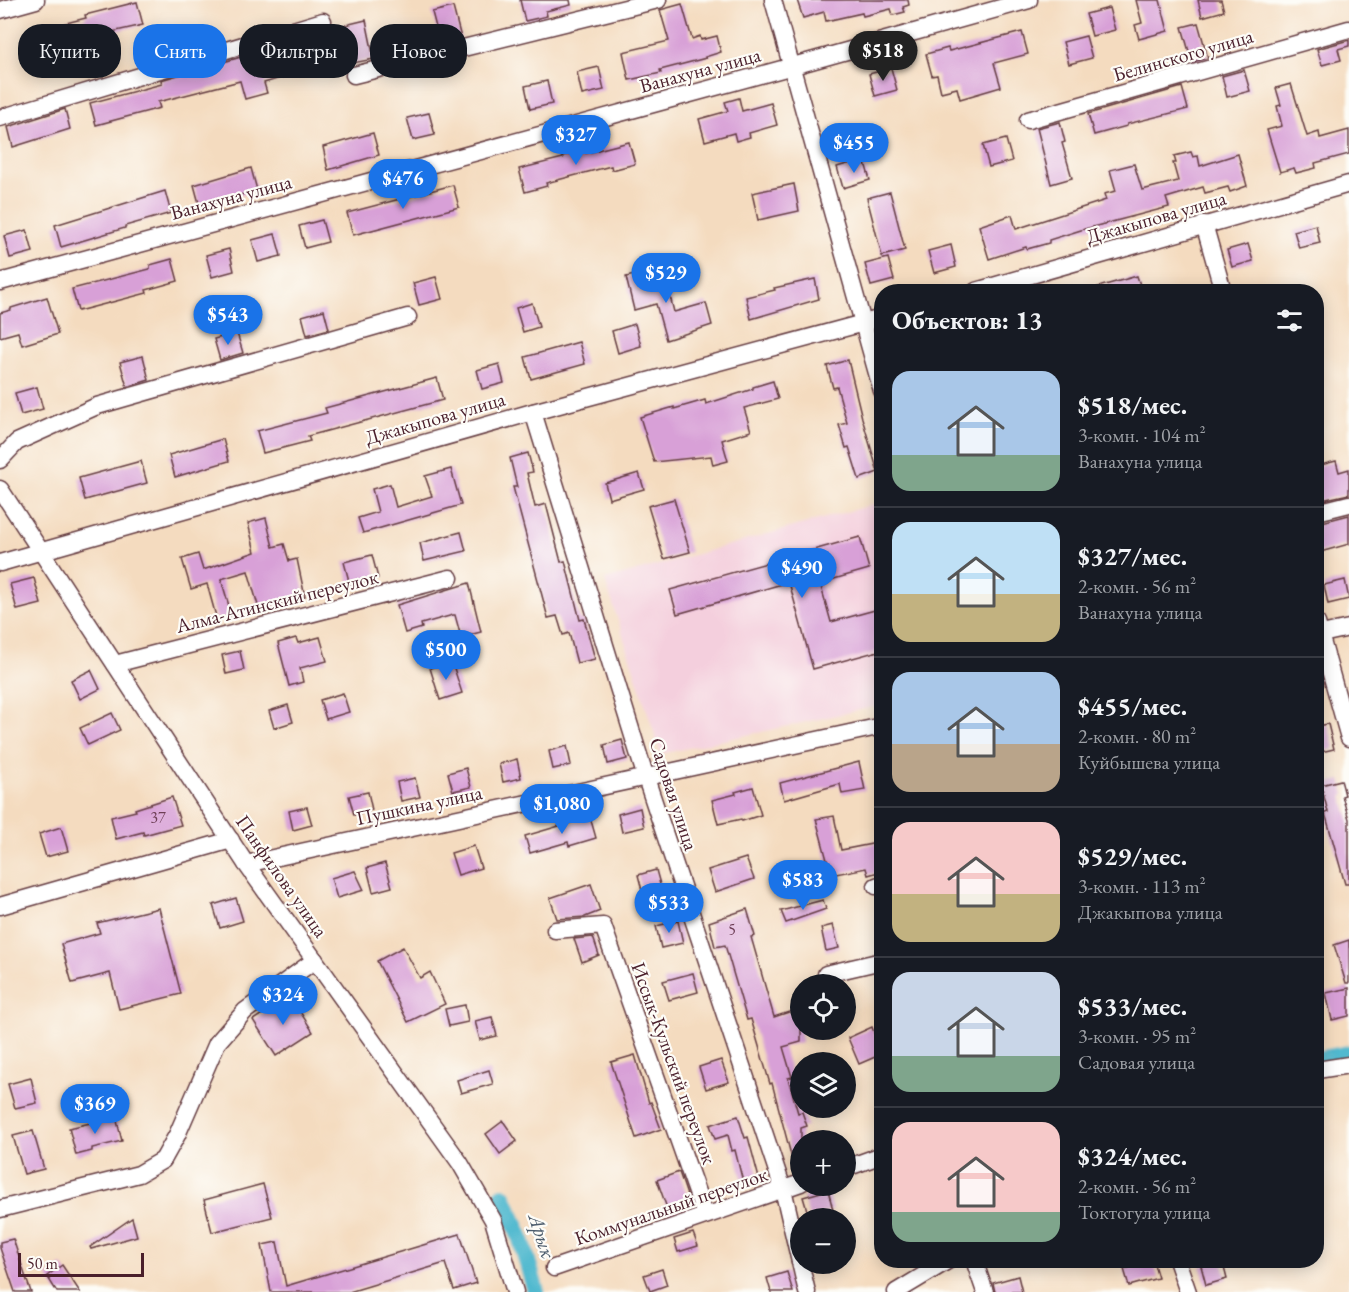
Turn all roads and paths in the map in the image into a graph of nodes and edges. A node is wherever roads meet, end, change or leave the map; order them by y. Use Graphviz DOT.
graph roads {
  1 [pos="36,0"];
  2 [pos="658,0"];
  3 [pos="772,0"];
  4 [pos="1029,0"];
  5 [pos="0,10"];
  6 [pos="322,21"];
  7 [pos="1349,30"];
  8 [pos="793,66"];
  9 [pos="358,74"];
  10 [pos="0,118"];
  11 [pos="1028,120"];
  12 [pos="1349,184"];
  13 [pos="1204,224"];
  14 [pos="0,282"];
  15 [pos="1000,284"];
  16 [pos="1221,284"];
  17 [pos="408,317"];
  18 [pos="874,321"];
  19 [pos="864,324"];
  20 [pos="874,361"];
  21 [pos="533,412"];
  22 [pos="0,460"];
  23 [pos="0,489"];
  24 [pos="1349,504"];
  25 [pos="1324,510"];
  26 [pos="41,552"];
  27 [pos="0,563"];
  28 [pos="450,578"];
  29 [pos="1349,628"];
  30 [pos="1324,630"];
  31 [pos="1324,652"];
  32 [pos="115,663"];
  33 [pos="874,728"];
  34 [pos="1349,738"];
  35 [pos="646,778"];
  36 [pos="231,840"];
  37 [pos="246,864"];
  38 [pos="0,906"];
  39 [pos="555,930"];
  40 [pos="315,960"];
  41 [pos="874,963"];
  42 [pos="826,974"];
  43 [pos="1349,1065"];
  44 [pos="1324,1069"];
  45 [pos="874,1158"];
  46 [pos="856,1164"];
  47 [pos="790,1187"];
  48 [pos="783,1189"];
  49 [pos="0,1207"];
  50 [pos="705,1215"];
  51 [pos="554,1268"];
  52 [pos="936,1268"];
  53 [pos="976,1268"];
  54 [pos="1180,1268"];
  55 [pos="515,1292"];
  56 [pos="807,1292"];
  57 [pos="896,1292"];
  58 [pos="984,1292"];
  59 [pos="1188,1292"];
  1 -- 5 [label="street"];
  2 -- 9 [label="street"];
  3 -- 8 [label="street"];
  4 -- 8 [label="street, Ванахуна улица"];
  6 -- 10 [label="street"];
  7 -- 11 [label="street, Белинского улица"];
  8 -- 14 [label="street, Ванахуна улица"];
  8 -- 19 [label="street"];
  12 -- 13 [label="street, Джакыпова улица"];
  13 -- 15 [label="street, Джакыпова улица"];
  13 -- 16 [label="street"];
  17 -- 22 [label="street"];
  18 -- 19 [label="street, Джакыпова улица"];
  19 -- 20 [label="street"];
  19 -- 21 [label="street, Джакыпова улица"];
  21 -- 26 [label="street, Джакыпова улица"];
  21 -- 35 [label="street, Садовая улица"];
  23 -- 26 [label="street, Панфилова улица"];
  24 -- 25 [label="street"];
  26 -- 27 [label="street, Джакыпова улица"];
  26 -- 32 [label="street, Панфилова улица"];
  28 -- 32 [label="street, Алма-Атинский переулок"];
  29 -- 30 [label="street"];
  31 -- 34 [label="street"];
  32 -- 36 [label="street, Панфилова улица"];
  33 -- 35 [label="street, Пушкина улица"];
  35 -- 37 [label="street, Пушкина улица"];
  35 -- 48 [label="street, Садовая улица"];
  36 -- 37 [label="street, Панфилова улица"];
  36 -- 38 [label="street"];
  37 -- 40 [label="street, Панфилова улица"];
  39 -- 50 [label="street, Иссык-Кульский переулок"];
  40 -- 49 [label="street"];
  40 -- 55 [label="street, Панфилова улица"];
  41 -- 42 [label="street"];
  43 -- 44 [label="street"];
  45 -- 46 [label="street"];
  47 -- 48 [label="street, Коммунальный переулок"];
  48 -- 50 [label="street, Коммунальный переулок"];
  48 -- 56 [label="street, Садовая улица"];
  50 -- 51 [label="street, Коммунальный переулок"];
  52 -- 57 [label="street"];
  53 -- 58 [label="street"];
  54 -- 59 [label="street"];
}
